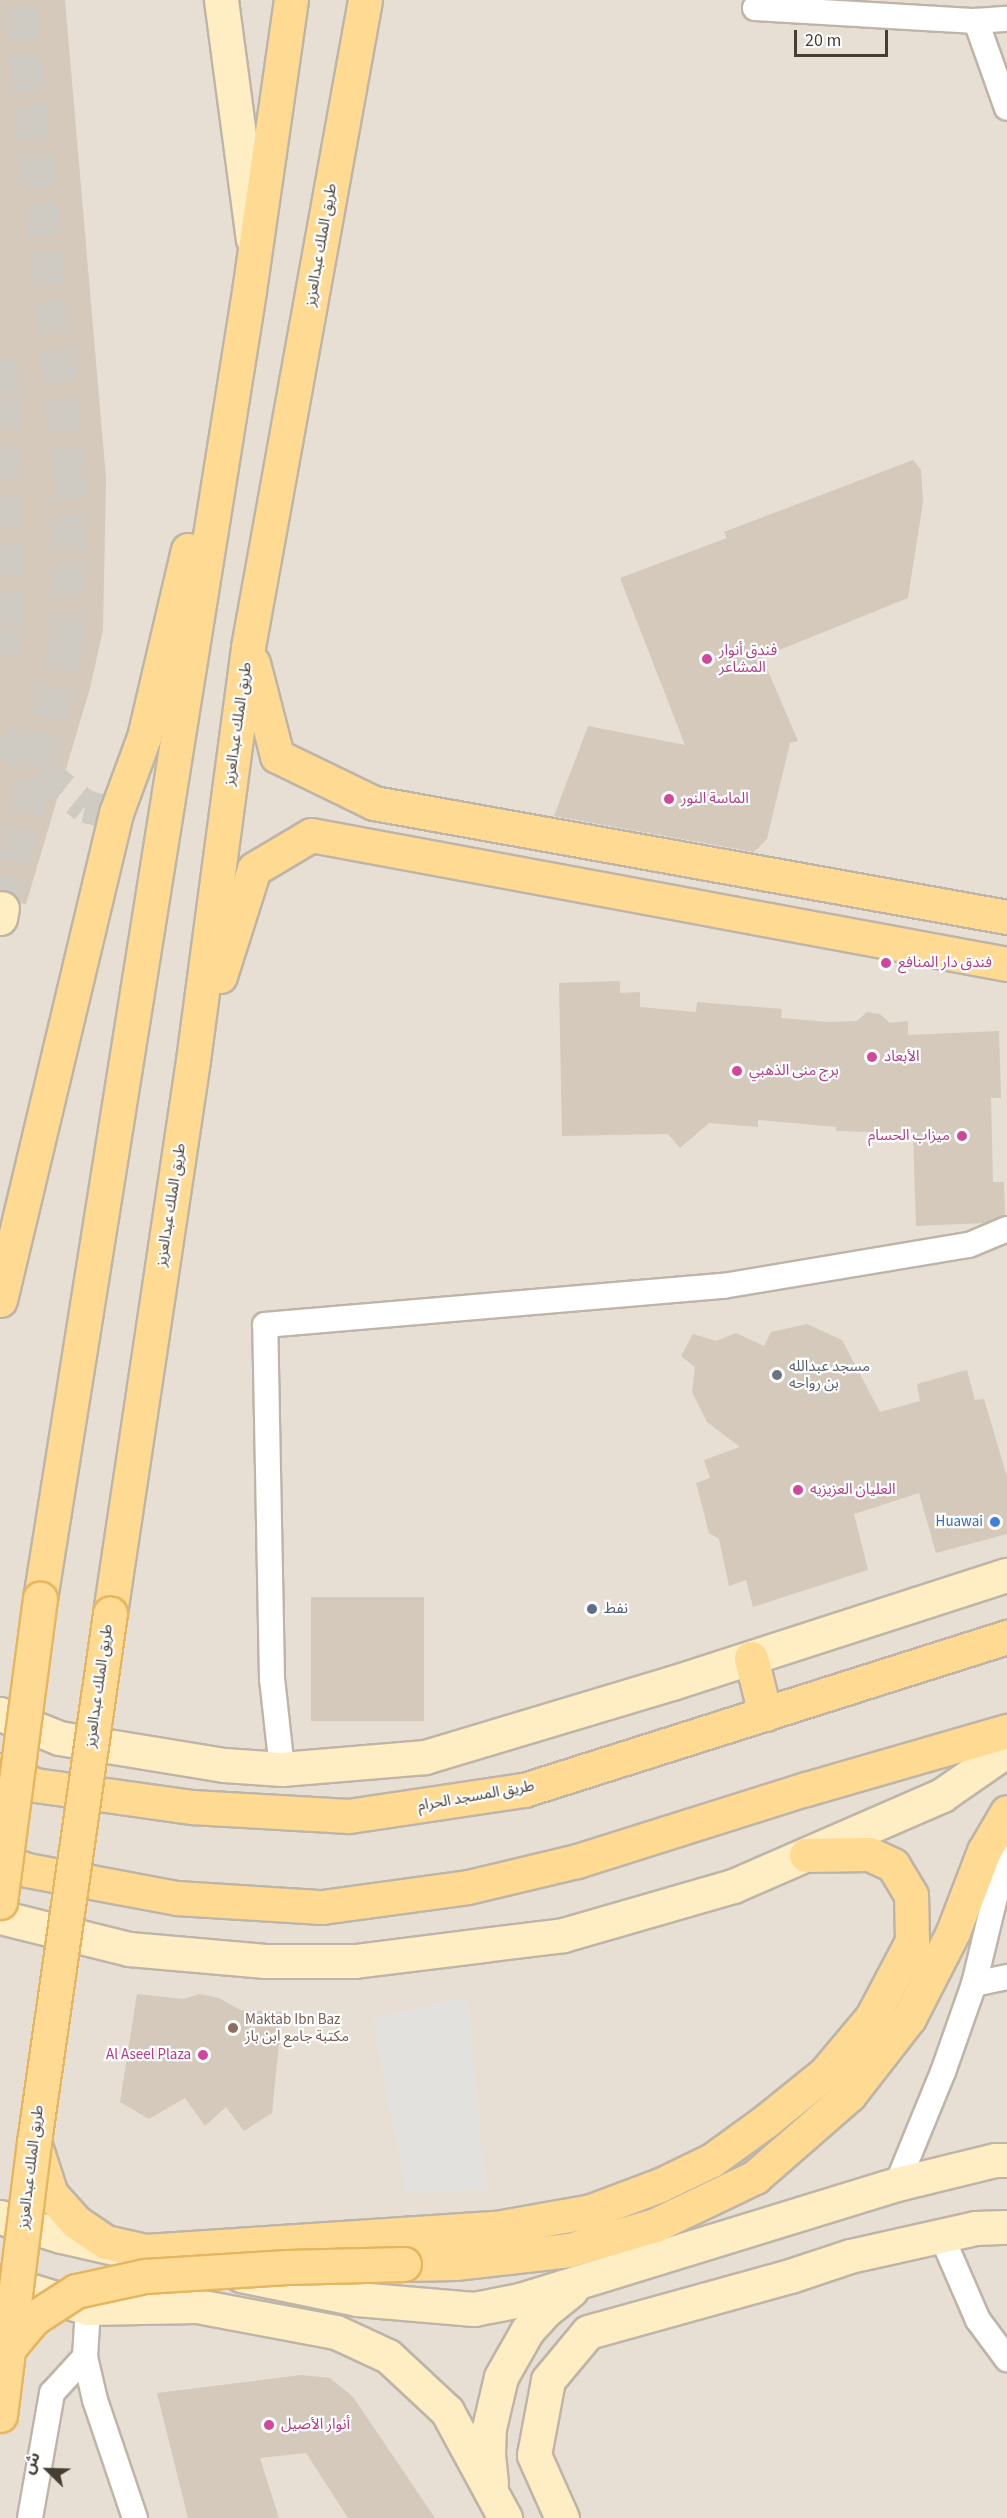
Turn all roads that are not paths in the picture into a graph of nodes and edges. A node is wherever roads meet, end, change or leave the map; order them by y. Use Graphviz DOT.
graph roads {
  1 [pos="221,0"];
  2 [pos="291,0"];
  3 [pos="365,0"];
  4 [pos="755,8"];
  5 [pos="1007,19"];
  6 [pos="976,21"];
  7 [pos="1007,108"];
  8 [pos="255,251"];
  9 [pos="249,291"];
  10 [pos="248,647"];
  11 [pos="1007,917"];
  12 [pos="1007,964"];
  13 [pos="193,1060"];
  14 [pos="1007,1229"];
  15 [pos="0,1300"];
  16 [pos="1007,1575"];
  17 [pos="1007,1637"];
  18 [pos="751,1658"];
  19 [pos="0,1714"];
  20 [pos="765,1714"];
  21 [pos="1007,1731"];
  22 [pos="1007,1750"];
  23 [pos="0,1770"];
  24 [pos="282,1770"];
  25 [pos="1007,1812"];
  26 [pos="1007,1848"];
  27 [pos="806,1855"];
  28 [pos="0,1860"];
  29 [pos="0,1902"];
  30 [pos="0,1917"];
  31 [pos="1007,1977"];
  32 [pos="974,1984"];
  33 [pos="34,2142"];
  34 [pos="1007,2160"];
  35 [pos="897,2184"];
  36 [pos="0,2217"];
  37 [pos="1007,2227"];
  38 [pos="941,2235"];
  39 [pos="585,2280"];
  40 [pos="0,2281"];
  41 [pos="88,2308"];
  42 [pos="8,2349"];
  43 [pos="85,2357"];
  44 [pos="1007,2359"];
  45 [pos="0,2415"];
  46 [pos="501,2512"];
  47 [pos="30,2518"];
  48 [pos="135,2518"];
  49 [pos="562,2518"];
  1 -- 8 [label="street"];
  2 -- 8 [label="main road"];
  3 -- 10 [label="main road, طريق الملك عبدالعزيز"];
  4 -- 6 [label="street"];
  5 -- 6 [label="street"];
  6 -- 7 [label="street"];
  8 -- 9 [label="main road"];
  9 -- 15 [label="main road"];
  9 -- 29 [label="main road, bridge"];
  10 -- 11 [label="main road"];
  10 -- 13 [label="main road, طريق الملك عبدالعزيز"];
  12 -- 13 [label="main road"];
  13 -- 33 [label="main road, طريق الملك عبدالعزيز, bridge"];
  14 -- 24 [label="street"];
  16 -- 18 [label="street"];
  17 -- 20 [label="main road, طريق المسجد الحرام"];
  18 -- 20 [label="main road"];
  18 -- 24 [label="street"];
  19 -- 24 [label="street"];
  20 -- 23 [label="main road, طريق المسجد الحرام"];
  21 -- 28 [label="main road"];
  22 -- 27 [label="street"];
  25 -- 42 [label="main road, bridge"];
  26 -- 32 [label="street"];
  27 -- 30 [label="street"];
  27 -- 33 [label="main road"];
  31 -- 32 [label="street"];
  32 -- 35 [label="street"];
  33 -- 42 [label="main road, طريق الملك عبدالعزيز, bridge"];
  34 -- 35 [label="street"];
  35 -- 39 [label="street"];
  36 -- 39 [label="street"];
  37 -- 38 [label="street"];
  38 -- 44 [label="street"];
  38 -- 49 [label="street"];
  39 -- 46 [label="street"];
  40 -- 41 [label="street"];
  41 -- 43 [label="street"];
  41 -- 46 [label="street"];
  42 -- 45 [label="main road, طريق الملك عبدالعزيز, bridge"];
  43 -- 47 [label="street"];
  43 -- 48 [label="street"];
}
